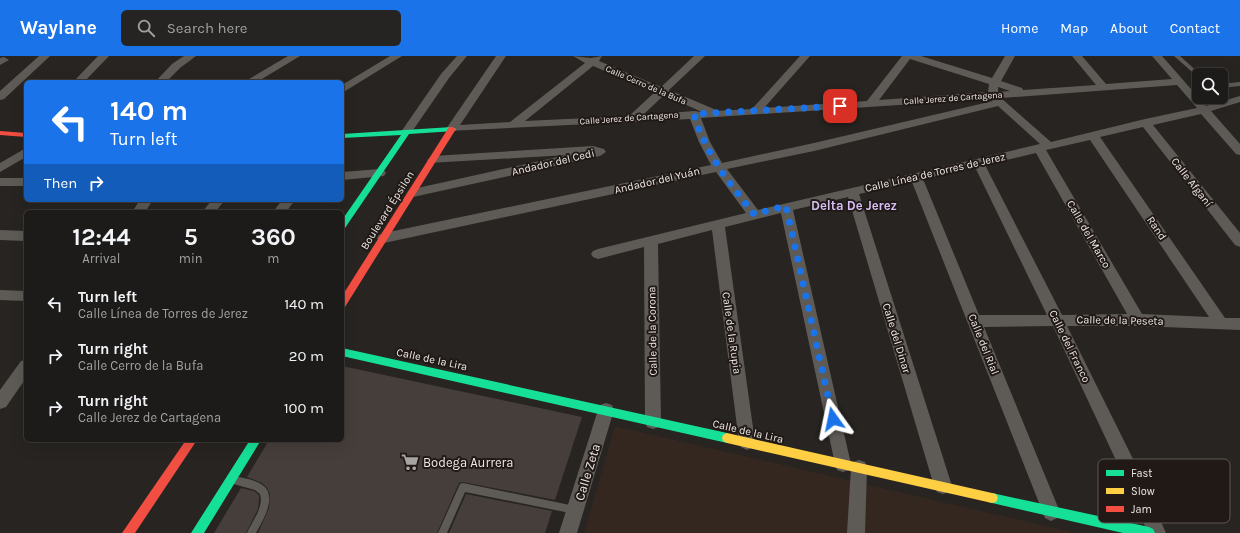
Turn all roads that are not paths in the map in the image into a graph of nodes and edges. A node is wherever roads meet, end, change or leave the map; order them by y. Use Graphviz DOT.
graph roads {
  1 [pos="45,56"];
  2 [pos="104,56"];
  3 [pos="191,56"];
  4 [pos="295,56"];
  5 [pos="397,56"];
  6 [pos="462,56"];
  7 [pos="501,56"];
  8 [pos="578,56"];
  9 [pos="700,56"];
  10 [pos="805,56"];
  11 [pos="907,56"];
  12 [pos="911,56"];
  13 [pos="1010,56"];
  14 [pos="1077,56"];
  15 [pos="1157,56"];
  16 [pos="1177,56"];
  17 [pos="596,59"];
  18 [pos="1192,70"];
  19 [pos="80,80"];
  20 [pos="162,80"];
  21 [pos="253,80"];
  22 [pos="1180,82"];
  23 [pos="995,84"];
  24 [pos="1240,84"];
  25 [pos="1228,85"];
  26 [pos="1104,88"];
  27 [pos="344,89"];
  28 [pos="661,92"];
  29 [pos="1033,93"];
  30 [pos="0,97"];
  31 [pos="996,100"];
  32 [pos="1238,100"];
  33 [pos="871,103"];
  34 [pos="1203,110"];
  35 [pos="755,112"];
  36 [pos="715,113"];
  37 [pos="694,114"];
  38 [pos="633,118"];
  39 [pos="1145,122"];
  40 [pos="514,125"];
  41 [pos="452,128"];
  42 [pos="407,131"];
  43 [pos="0,133"];
  44 [pos="1093,135"];
  45 [pos="24,136"];
  46 [pos="344,136"];
  47 [pos="1235,139"];
  48 [pos="1043,147"];
  49 [pos="1240,151"];
  50 [pos="24,153"];
  51 [pos="433,160"];
  52 [pos="978,162"];
  53 [pos="718,167"];
  54 [pos="0,168"];
  55 [pos="380,173"];
  56 [pos="344,176"];
  57 [pos="916,176"];
  58 [pos="0,182"];
  59 [pos="24,182"];
  60 [pos="852,191"];
  61 [pos="413,193"];
  62 [pos="217,202"];
  63 [pos="287,202"];
  64 [pos="786,206"];
  65 [pos="210,210"];
  66 [pos="281,210"];
  67 [pos="754,214"];
  68 [pos="344,223"];
  69 [pos="718,223"];
  70 [pos="0,235"];
  71 [pos="24,236"];
  72 [pos="384,238"];
  73 [pos="651,241"];
  74 [pos="1240,242"];
  75 [pos="598,254"];
  76 [pos="0,295"];
  77 [pos="24,296"];
  78 [pos="344,301"];
  79 [pos="1057,320"];
  80 [pos="1138,320"];
  81 [pos="975,322"];
  82 [pos="1220,322"];
  83 [pos="1240,324"];
  84 [pos="344,352"];
  85 [pos="24,373"];
  86 [pos="0,402"];
  87 [pos="606,410"];
  88 [pos="653,422"];
  89 [pos="191,442"];
  90 [pos="255,442"];
  91 [pos="747,442"];
  92 [pos="1124,459"];
  93 [pos="851,466"];
  94 [pos="231,480"];
  95 [pos="943,486"];
  96 [pos="575,510"];
  97 [pos="1051,512"];
  98 [pos="1098,522"];
  99 [pos="1102,523"];
  100 [pos="1153,523"];
  101 [pos="128,533"];
  102 [pos="197,533"];
  103 [pos="251,533"];
  104 [pos="442,533"];
  105 [pos="568,533"];
  106 [pos="856,533"];
  107 [pos="1149,533"];
  108 [pos="1157,533"];
  1 -- 30 [label="street"];
  2 -- 19 [label="street"];
  3 -- 20 [label="street"];
  4 -- 21 [label="street"];
  5 -- 27 [label="street"];
  6 -- 42 [label="street"];
  7 -- 41 [label="street"];
  8 -- 17 [label="street, Calle Cerro de la Bufa"];
  9 -- 28 [label="street"];
  10 -- 35 [label="street"];
  11 -- 33 [label="street"];
  12 -- 23 [label="street"];
  13 -- 23 [label="street"];
  14 -- 26 [label="street"];
  15 -- 22 [label="street"];
  16 -- 18 [label="lane"];
  17 -- 28 [label="street, Calle Cerro de la Bufa"];
  17 -- 40 [label="street"];
  22 -- 26 [label="street, Calle Jerez de Cartagena"];
  22 -- 34 [label="street"];
  23 -- 29 [label="street"];
  23 -- 31 [label="street"];
  24 -- 25 [label="lane"];
  26 -- 29 [label="street, Calle Jerez de Cartagena"];
  28 -- 36 [label="street, Calle Cerro de la Bufa"];
  28 -- 38 [label="street"];
  29 -- 31 [label="street, Calle Jerez de Cartagena"];
  31 -- 33 [label="street, Calle Jerez de Cartagena"];
  31 -- 48 [label="street, Calle del Marco"];
  31 -- 53 [label="street, Andador del Yuán"];
  32 -- 34 [label="street, Calle Línea de Torres de Jerez"];
  33 -- 35 [label="street, Calle Jerez de Cartagena"];
  34 -- 39 [label="street, Calle Línea de Torres de Jerez"];
  34 -- 47 [label="street"];
  35 -- 36 [label="street, Calle Jerez de Cartagena"];
  36 -- 37 [label="street, Calle Jerez de Cartagena"];
  37 -- 38 [label="street, Calle Jerez de Cartagena"];
  37 -- 53 [label="street, Calle Cerro de la Bufa"];
  38 -- 40 [label="street, Calle Jerez de Cartagena"];
  39 -- 44 [label="street, Calle Línea de Torres de Jerez"];
  39 -- 74 [label="street, Calle Afganí"];
  40 -- 41 [label="street, Calle Jerez de Cartagena"];
  41 -- 42 [label="street, Calle Jerez de Cartagena"];
  41 -- 51 [label="street, Boulevard Épsilon"];
  42 -- 46 [label="street, Calle Jerez de Cartagena"];
  42 -- 55 [label="street"];
  43 -- 45 [label="street"];
  44 -- 48 [label="street, Calle Línea de Torres de Jerez"];
  44 -- 82 [label="street, Rand"];
  47 -- 49 [label="street"];
  48 -- 52 [label="street, Calle Línea de Torres de Jerez"];
  48 -- 80 [label="street, Calle del Marco"];
  50 -- 54 [label="street"];
  51 -- 61 [label="street, Boulevard Épsilon"];
  51 -- 61 [label="street, Andador del Cedi"];
  52 -- 57 [label="street, Calle Línea de Torres de Jerez"];
  52 -- 79 [label="street, Calle del Franco"];
  53 -- 67 [label="street, Calle Cerro de la Bufa"];
  53 -- 72 [label="street, Andador del Yuán"];
  55 -- 56 [label="street"];
  55 -- 68 [label="street"];
  57 -- 60 [label="street, Calle Línea de Torres de Jerez"];
  57 -- 81 [label="street, Calle del Rial"];
  58 -- 59 [label="street"];
  60 -- 64 [label="street, Calle Línea de Torres de Jerez"];
  60 -- 95 [label="street, Calle del Dinar"];
  61 -- 72 [label="street, Boulevard Épsilon"];
  62 -- 65 [label="street"];
  63 -- 66 [label="street"];
  64 -- 67 [label="street, Calle Línea de Torres de Jerez"];
  64 -- 93 [label="street"];
  67 -- 69 [label="street, Calle Línea de Torres de Jerez"];
  69 -- 73 [label="street, Calle Línea de Torres de Jerez"];
  69 -- 91 [label="street, Calle de la Rupia"];
  70 -- 71 [label="street"];
  72 -- 78 [label="street, Boulevard Épsilon"];
  73 -- 75 [label="street, Calle Línea de Torres de Jerez"];
  73 -- 88 [label="street, Calle de la Corona"];
  76 -- 77 [label="street"];
  79 -- 80 [label="street, Calle de la Peseta"];
  79 -- 81 [label="street, Calle de la Peseta"];
  79 -- 92 [label="street, Calle del Franco"];
  80 -- 82 [label="street, Calle de la Peseta"];
  81 -- 97 [label="street, Calle del Rial"];
  82 -- 83 [label="street, Calle de la Peseta"];
  84 -- 87 [label="street, Calle de la Lira"];
  85 -- 86 [label="street"];
  87 -- 88 [label="street, Calle de la Lira"];
  87 -- 96 [label="street, Calle Zeta"];
  88 -- 91 [label="street, Calle de la Lira"];
  89 -- 101 [label="street"];
  90 -- 94 [label="street"];
  91 -- 93 [label="street, Calle de la Lira"];
  93 -- 95 [label="street, Calle de la Lira"];
  93 -- 106 [label="street"];
  94 -- 102 [label="street"];
  94 -- 103 [label="lane"];
  95 -- 97 [label="street, Calle de la Lira"];
  96 -- 104 [label="lane"];
  96 -- 105 [label="street, Calle Zeta"];
  97 -- 98 [label="street, Calle de la Lira"];
  99 -- 107 [label="street, Calle de la Lira"];
  100 -- 108 [label="street, Calle del Franco"];
}
